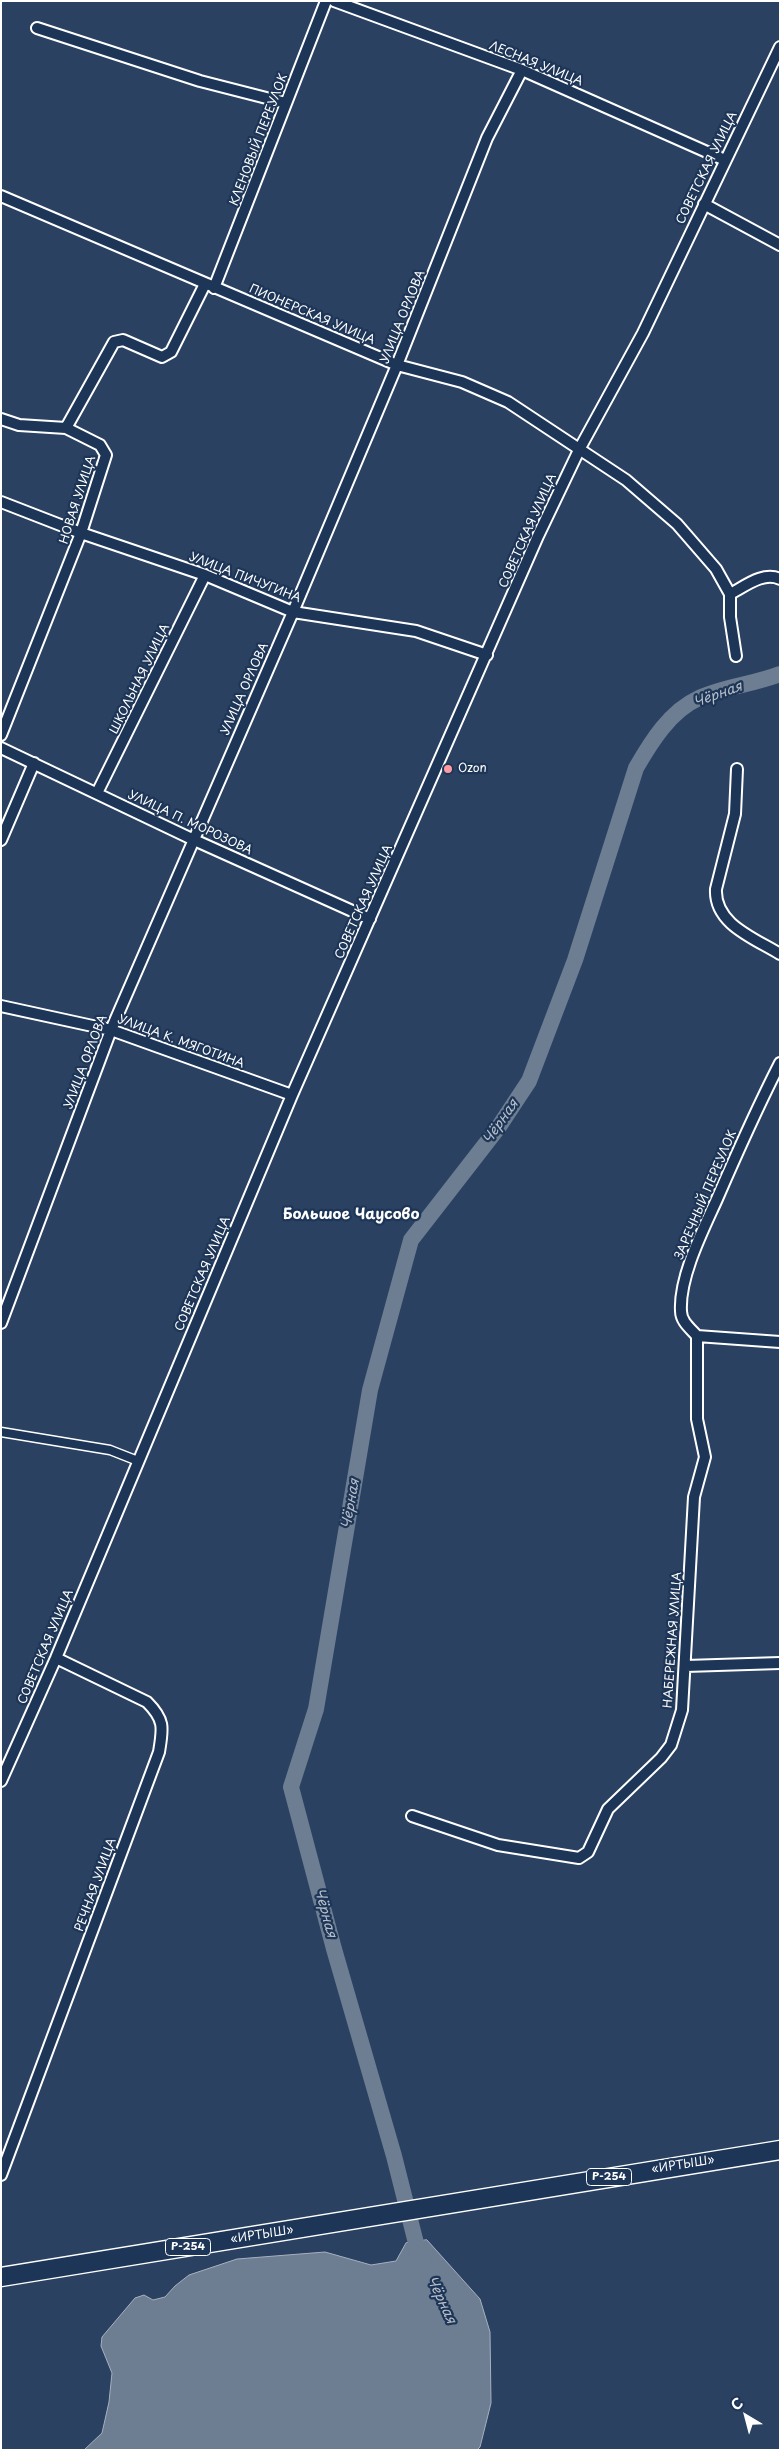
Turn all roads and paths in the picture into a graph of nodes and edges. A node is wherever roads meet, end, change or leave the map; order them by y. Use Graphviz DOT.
graph roads {
  1 [pos="326,1"];
  2 [pos="334,1"];
  3 [pos="37,28"];
  4 [pos="780,47"];
  5 [pos="522,70"];
  6 [pos="286,103"];
  7 [pos="725,160"];
  8 [pos="1,196"];
  9 [pos="704,204"];
  10 [pos="780,245"];
  11 [pos="210,286"];
  12 [pos="397,365"];
  13 [pos="1,419"];
  14 [pos="66,428"];
  15 [pos="580,448"];
  16 [pos="1,502"];
  17 [pos="81,533"];
  18 [pos="205,575"];
  19 [pos="780,579"];
  20 [pos="730,594"];
  21 [pos="293,612"];
  22 [pos="487,655"];
  23 [pos="736,656"];
  24 [pos="1,735"];
  25 [pos="1,748"];
  26 [pos="34,763"];
  27 [pos="737,769"];
  28 [pos="97,793"];
  29 [pos="192,839"];
  30 [pos="1,840"];
  31 [pos="370,919"];
  32 [pos="780,954"];
  33 [pos="1,1006"];
  34 [pos="110,1030"];
  35 [pos="780,1063"];
  36 [pos="292,1095"];
  37 [pos="1,1323"];
  38 [pos="697,1336"];
  39 [pos="780,1342"];
  40 [pos="1,1432"];
  41 [pos="138,1461"];
  42 [pos="56,1658"];
  43 [pos="780,1663"];
  44 [pos="686,1666"];
  45 [pos="1,1781"];
  46 [pos="412,1816"];
  47 [pos="780,2150"];
  48 [pos="1,2174"];
  49 [pos="1,2276"];
  1 -- 6 [label="street, КЛЕНОВЫЙ ПЕРЕУЛОК"];
  2 -- 5 [label="street, ЛЕСНАЯ УЛИЦА"];
  3 -- 6 [label="street"];
  4 -- 7 [label="street, СОВЕТСКАЯ УЛИЦА"];
  5 -- 7 [label="street, ЛЕСНАЯ УЛИЦА"];
  5 -- 12 [label="street, УЛИЦА ОРЛОВА"];
  6 -- 11 [label="street, КЛЕНОВЫЙ ПЕРЕУЛОК"];
  7 -- 9 [label="street, СОВЕТСКАЯ УЛИЦА"];
  8 -- 11 [label="street, ПИОНЕРСКАЯ УЛИЦА"];
  9 -- 10 [label="street"];
  9 -- 15 [label="street, СОВЕТСКАЯ УЛИЦА"];
  11 -- 12 [label="street, ПИОНЕРСКАЯ УЛИЦА"];
  11 -- 14 [label="street"];
  12 -- 15 [label="street, ПИОНЕРСКАЯ УЛИЦА"];
  12 -- 21 [label="street, УЛИЦА ОРЛОВА"];
  13 -- 14 [label="street"];
  14 -- 17 [label="street, НОВАЯ УЛИЦА"];
  15 -- 20 [label="street, ПИОНЕРСКАЯ УЛИЦА"];
  15 -- 22 [label="street, СОВЕТСКАЯ УЛИЦА"];
  16 -- 17 [label="street, УЛИЦА ПИЧУГИНА"];
  17 -- 18 [label="street, УЛИЦА ПИЧУГИНА"];
  17 -- 24 [label="street, НОВАЯ УЛИЦА"];
  18 -- 21 [label="street, УЛИЦА ПИЧУГИНА"];
  18 -- 28 [label="street, ШКОЛЬНАЯ УЛИЦА"];
  19 -- 20 [label="street"];
  20 -- 23 [label="street, ПИОНЕРСКАЯ УЛИЦА"];
  21 -- 22 [label="street, УЛИЦА ПИЧУГИНА"];
  21 -- 29 [label="street, УЛИЦА ОРЛОВА"];
  22 -- 31 [label="street, СОВЕТСКАЯ УЛИЦА"];
  25 -- 26 [label="street, УЛИЦА П. МОРОЗОВА"];
  26 -- 28 [label="street, УЛИЦА П. МОРОЗОВА"];
  26 -- 30 [label="street"];
  27 -- 32 [label="street"];
  28 -- 29 [label="street, УЛИЦА П. МОРОЗОВА"];
  29 -- 31 [label="street, УЛИЦА П. МОРОЗОВА"];
  29 -- 34 [label="street, УЛИЦА ОРЛОВА"];
  31 -- 36 [label="street, СОВЕТСКАЯ УЛИЦА"];
  33 -- 34 [label="street, УЛИЦА К. МЯГОТИНА"];
  34 -- 36 [label="street, УЛИЦА К. МЯГОТИНА"];
  34 -- 37 [label="street, УЛИЦА ОРЛОВА"];
  35 -- 38 [label="street, ЗАРЕЧНЫЙ ПЕРЕУЛОК"];
  36 -- 41 [label="street, СОВЕТСКАЯ УЛИЦА"];
  38 -- 39 [label="street"];
  38 -- 44 [label="street, НАБЕРЕЖНАЯ УЛИЦА"];
  40 -- 41 [label="street"];
  41 -- 42 [label="street, СОВЕТСКАЯ УЛИЦА"];
  42 -- 45 [label="street, СОВЕТСКАЯ УЛИЦА"];
  42 -- 48 [label="street, РЕЧНАЯ УЛИЦА"];
  43 -- 44 [label="street"];
  44 -- 46 [label="street, НАБЕРЕЖНАЯ УЛИЦА"];
  47 -- 49 [label="highway, «ИРТЫШ» / Р-254"];
}
